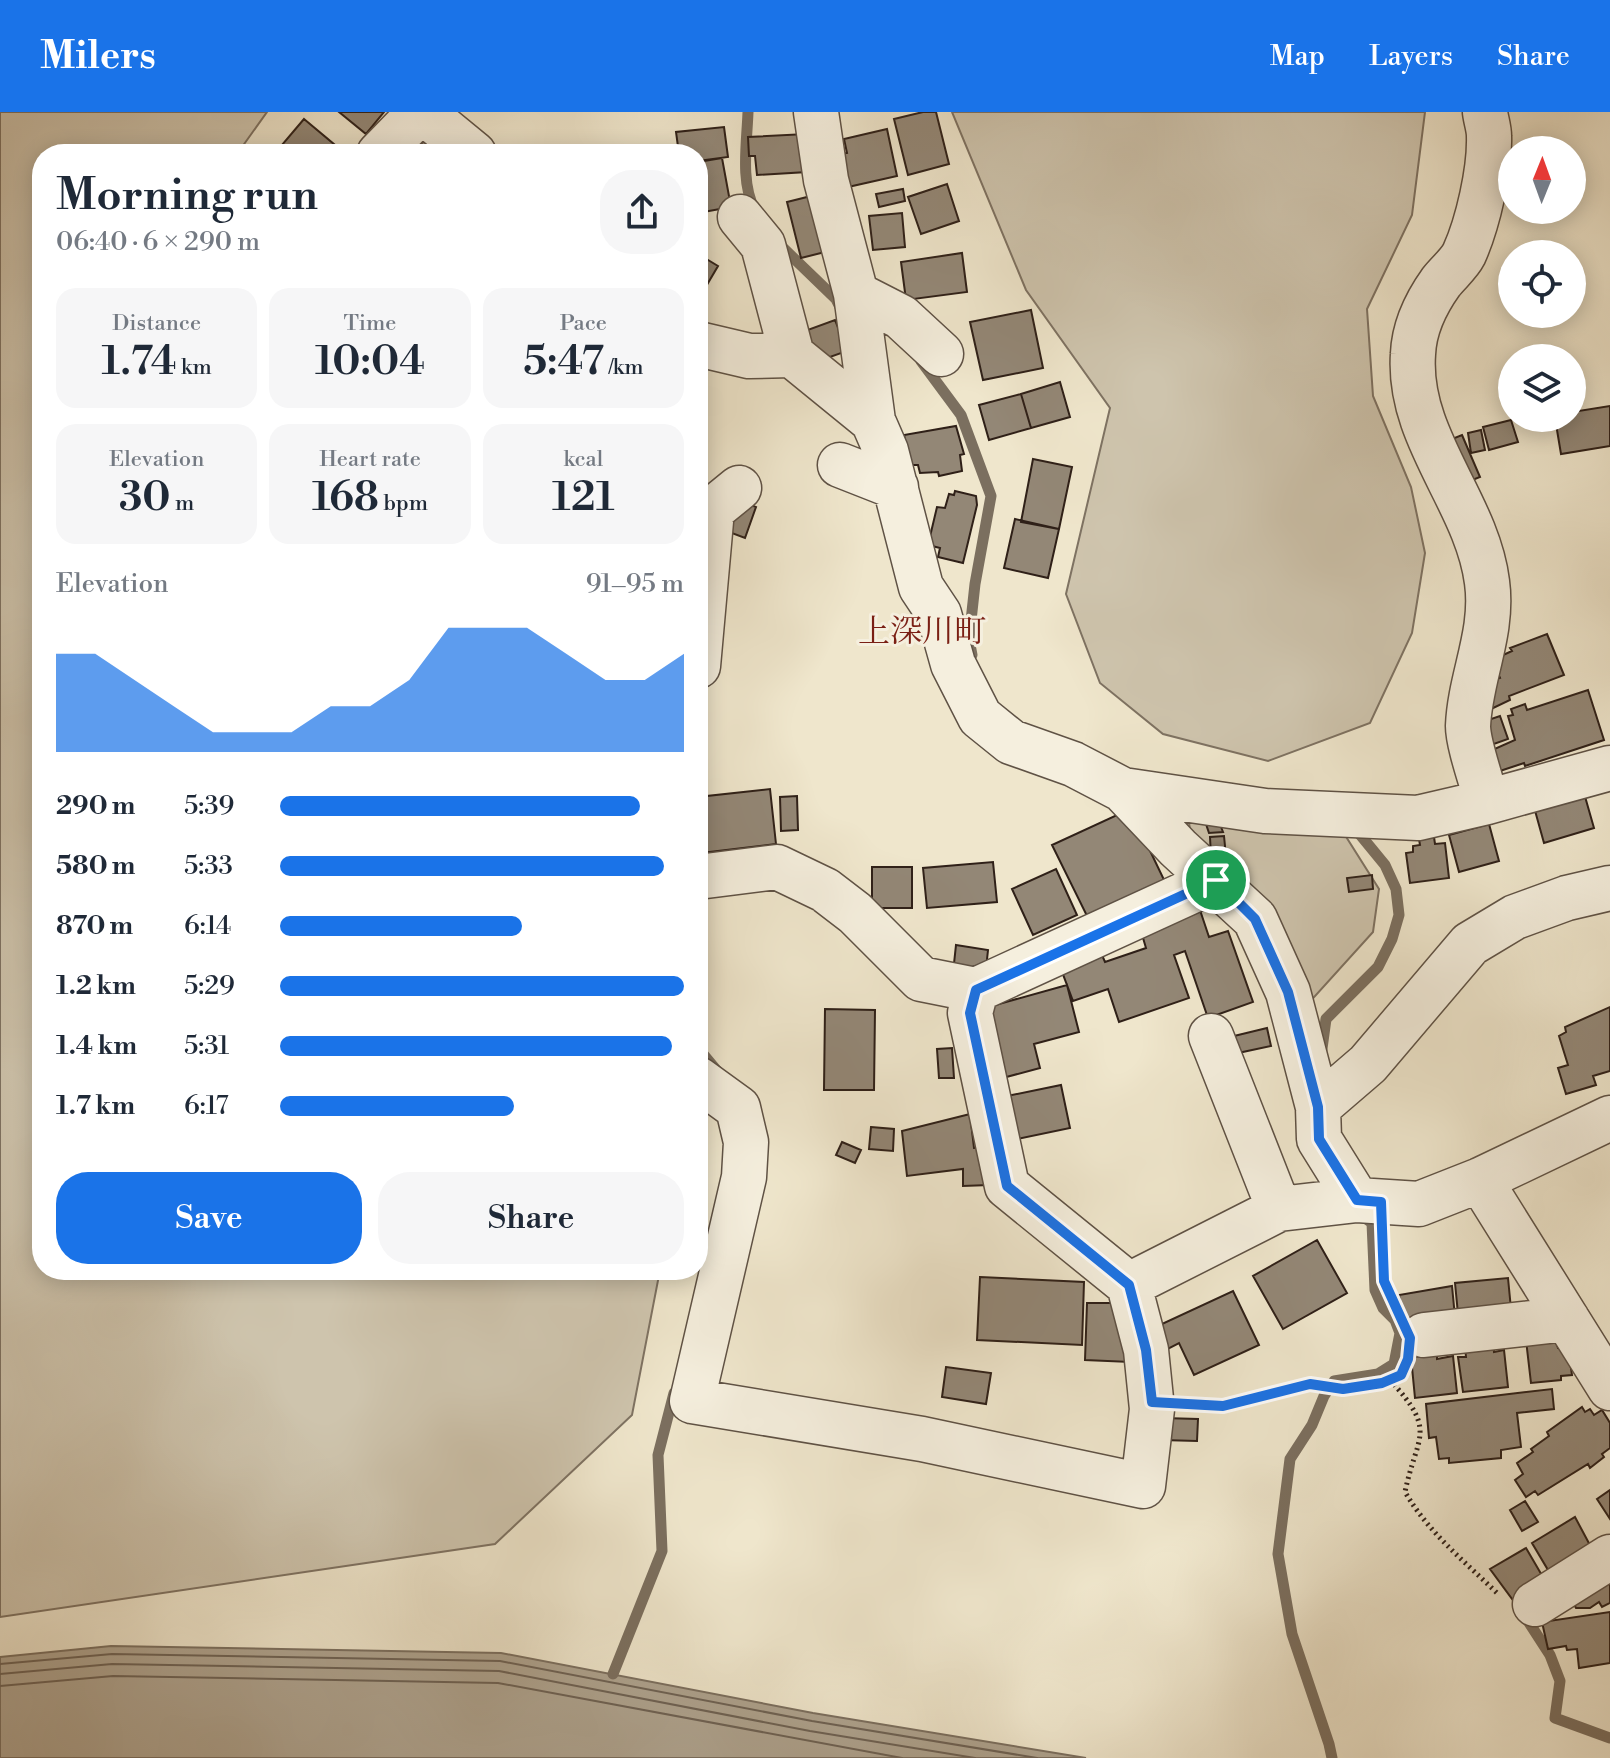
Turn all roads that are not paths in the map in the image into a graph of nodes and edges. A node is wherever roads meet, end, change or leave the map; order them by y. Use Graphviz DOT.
graph roads {
  1 [pos="421,112"];
  2 [pos="816,112"];
  3 [pos="1485,112"];
  4 [pos="389,144"];
  5 [pos="461,144"];
  6 [pos="740,217"];
  7 [pos="856,294"];
  8 [pos="708,346"];
  9 [pos="941,354"];
  10 [pos="792,355"];
  11 [pos="873,421"];
  12 [pos="840,465"];
  13 [pos="896,487"];
  14 [pos="739,488"];
  15 [pos="708,555"];
  16 [pos="1610,768"];
  17 [pos="1123,790"];
  18 [pos="1487,802"];
  19 [pos="708,876"];
  20 [pos="1216,880"];
  21 [pos="1610,888"];
  22 [pos="976,990"];
  23 [pos="1211,1036"];
  24 [pos="708,1086"];
  25 [pos="1318,1107"];
  26 [pos="1610,1118"];
  27 [pos="1480,1180"];
  28 [pos="1369,1201"];
  29 [pos="1279,1209"];
  30 [pos="1129,1285"];
  31 [pos="1567,1319"];
  32 [pos="1410,1336"];
  33 [pos="1610,1388"];
  34 [pos="1610,1557"];
  35 [pos="1518,1601"];
  1 -- 4 [label="street"];
  1 -- 5 [label="street"];
  2 -- 7 [label="street"];
  3 -- 18 [label="street"];
  6 -- 10 [label="street"];
  7 -- 9 [label="street"];
  7 -- 11 [label="street"];
  8 -- 10 [label="street"];
  10 -- 11 [label="street"];
  11 -- 13 [label="street"];
  12 -- 13 [label="street"];
  13 -- 17 [label="street"];
  14 -- 15 [label="street"];
  16 -- 18 [label="street"];
  17 -- 18 [label="street"];
  17 -- 20 [label="street"];
  19 -- 22 [label="street"];
  20 -- 22 [label="street"];
  20 -- 25 [label="street"];
  21 -- 25 [label="street"];
  22 -- 30 [label="street"];
  23 -- 29 [label="street"];
  24 -- 30 [label="street"];
  25 -- 28 [label="street"];
  26 -- 27 [label="street"];
  27 -- 28 [label="street"];
  27 -- 31 [label="street"];
  28 -- 29 [label="street"];
  29 -- 30 [label="street"];
  31 -- 32 [label="street"];
  31 -- 33 [label="street"];
  34 -- 35 [label="street"];
}
